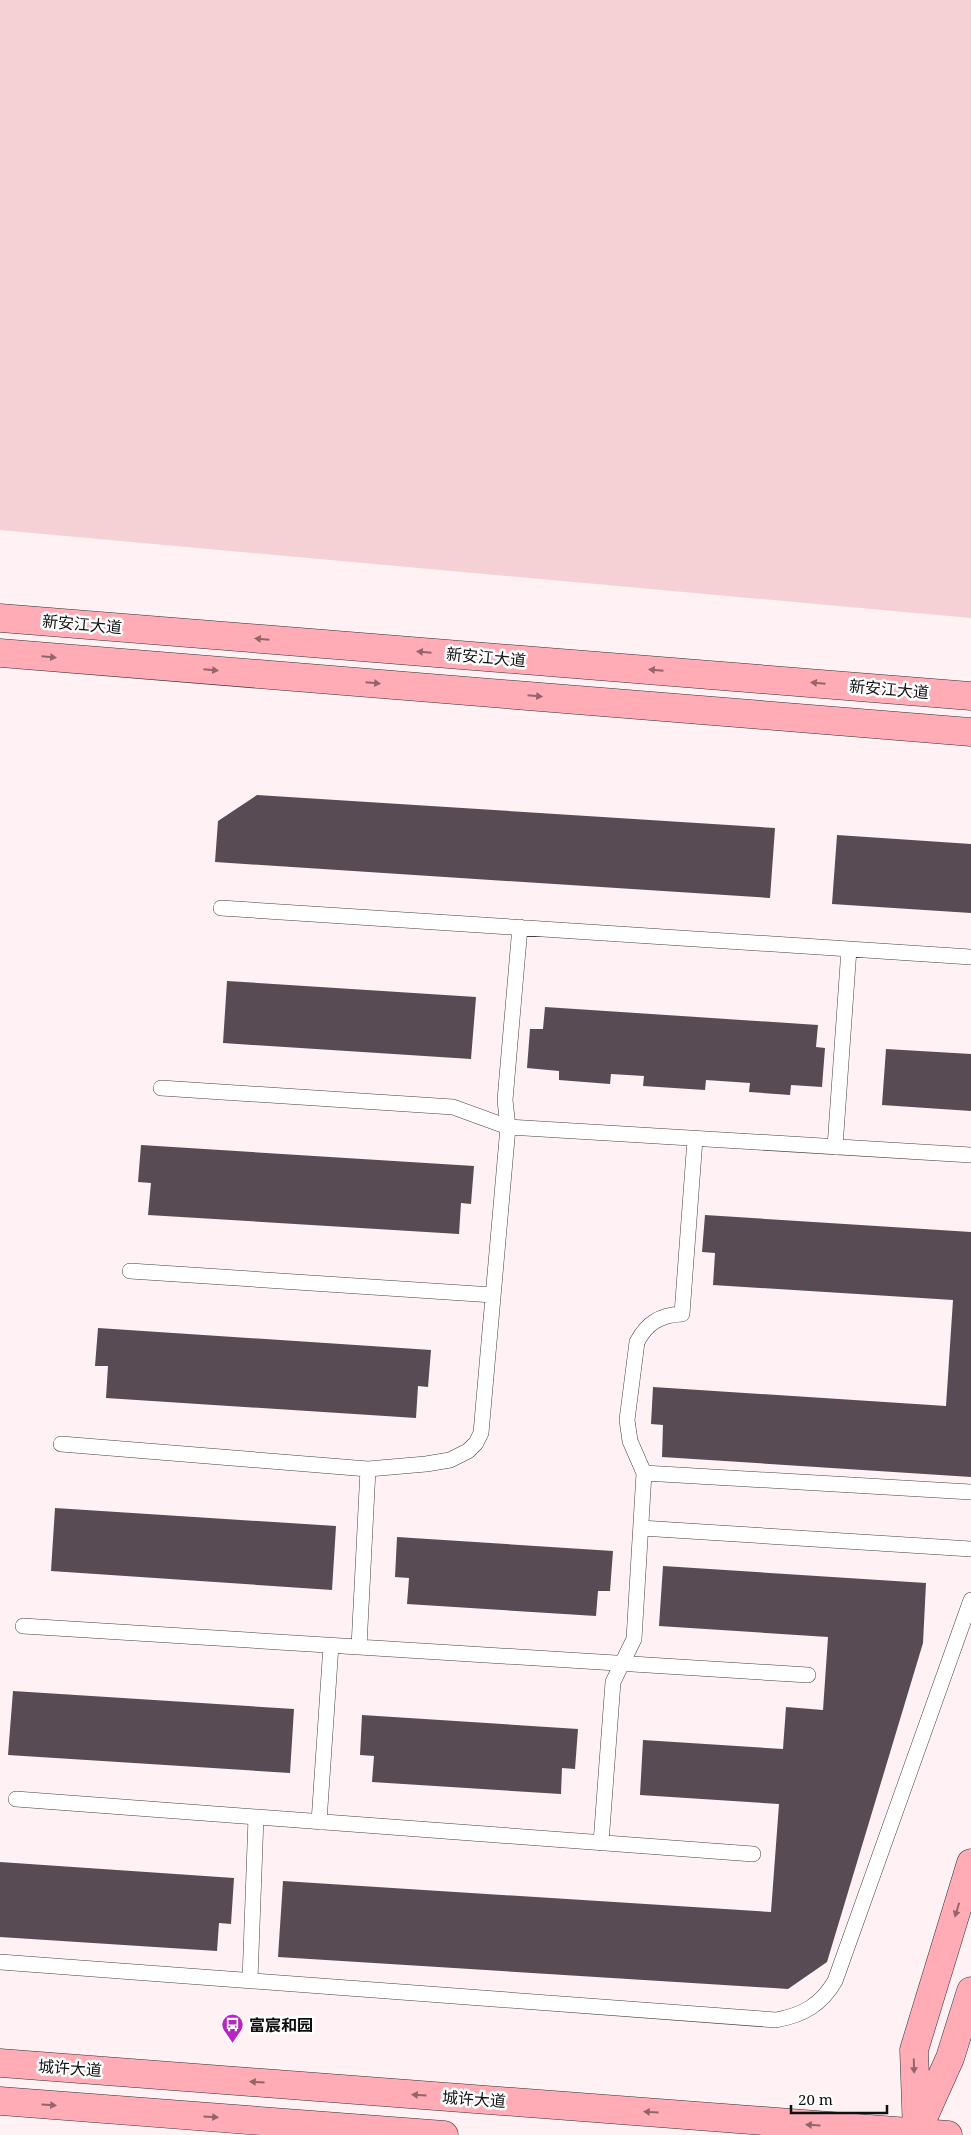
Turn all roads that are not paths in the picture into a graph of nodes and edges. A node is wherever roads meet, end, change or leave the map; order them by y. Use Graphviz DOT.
graph roads {
  1 [pos="0,618"];
  2 [pos="0,653"];
  3 [pos="971,696"];
  4 [pos="971,732"];
  5 [pos="221,908"];
  6 [pos="520,927"];
  7 [pos="849,949"];
  8 [pos="971,957"];
  9 [pos="161,1088"];
  10 [pos="508,1127"];
  11 [pos="695,1139"];
  12 [pos="835,1147"];
  13 [pos="971,1155"];
  14 [pos="130,1271"];
  15 [pos="493,1295"];
  16 [pos="61,1444"];
  17 [pos="368,1470"];
  18 [pos="644,1473"];
  19 [pos="971,1492"];
  20 [pos="641,1528"];
  21 [pos="971,1549"];
  22 [pos="971,1600"];
  23 [pos="23,1626"];
  24 [pos="331,1645"];
  25 [pos="359,1647"];
  26 [pos="622,1664"];
  27 [pos="808,1675"];
  28 [pos="16,1800"];
  29 [pos="256,1818"];
  30 [pos="319,1822"];
  31 [pos="601,1843"];
  32 [pos="752,1854"];
  33 [pos="971,1863"];
  34 [pos="0,1962"];
  35 [pos="250,1980"];
  36 [pos="971,1991"];
  37 [pos="0,2063"];
  38 [pos="0,2101"];
  39 [pos="917,2134"];
  40 [pos="444,2135"];
  41 [pos="948,2135"];
  3 -- 1 [label="main road, 新安江大道, one-way"];
  2 -- 4 [label="main road, one-way"];
  5 -- 6 [label="lane"];
  6 -- 7 [label="lane"];
  6 -- 10 [label="lane"];
  7 -- 8 [label="lane"];
  7 -- 12 [label="lane"];
  9 -- 10 [label="lane"];
  10 -- 11 [label="lane"];
  10 -- 15 [label="lane"];
  11 -- 12 [label="lane"];
  11 -- 18 [label="lane"];
  12 -- 13 [label="lane"];
  14 -- 15 [label="lane"];
  15 -- 17 [label="lane"];
  16 -- 17 [label="lane"];
  17 -- 25 [label="lane"];
  18 -- 19 [label="lane"];
  18 -- 20 [label="lane"];
  20 -- 21 [label="lane"];
  20 -- 26 [label="lane"];
  22 -- 35 [label="lane"];
  23 -- 24 [label="lane"];
  24 -- 25 [label="lane"];
  24 -- 30 [label="lane"];
  25 -- 26 [label="lane"];
  26 -- 27 [label="lane"];
  26 -- 31 [label="lane"];
  28 -- 29 [label="lane"];
  29 -- 30 [label="lane"];
  29 -- 35 [label="lane"];
  30 -- 31 [label="lane"];
  31 -- 32 [label="lane"];
  33 -- 39 [label="main road, one-way"];
  34 -- 35 [label="lane"];
  36 -- 39 [label="main road"];
  39 -- 37 [label="main road, 城许大道, one-way"];
  38 -- 40 [label="main road, one-way"];
  39 -- 41 [label="main road, 城许大道"];
}
